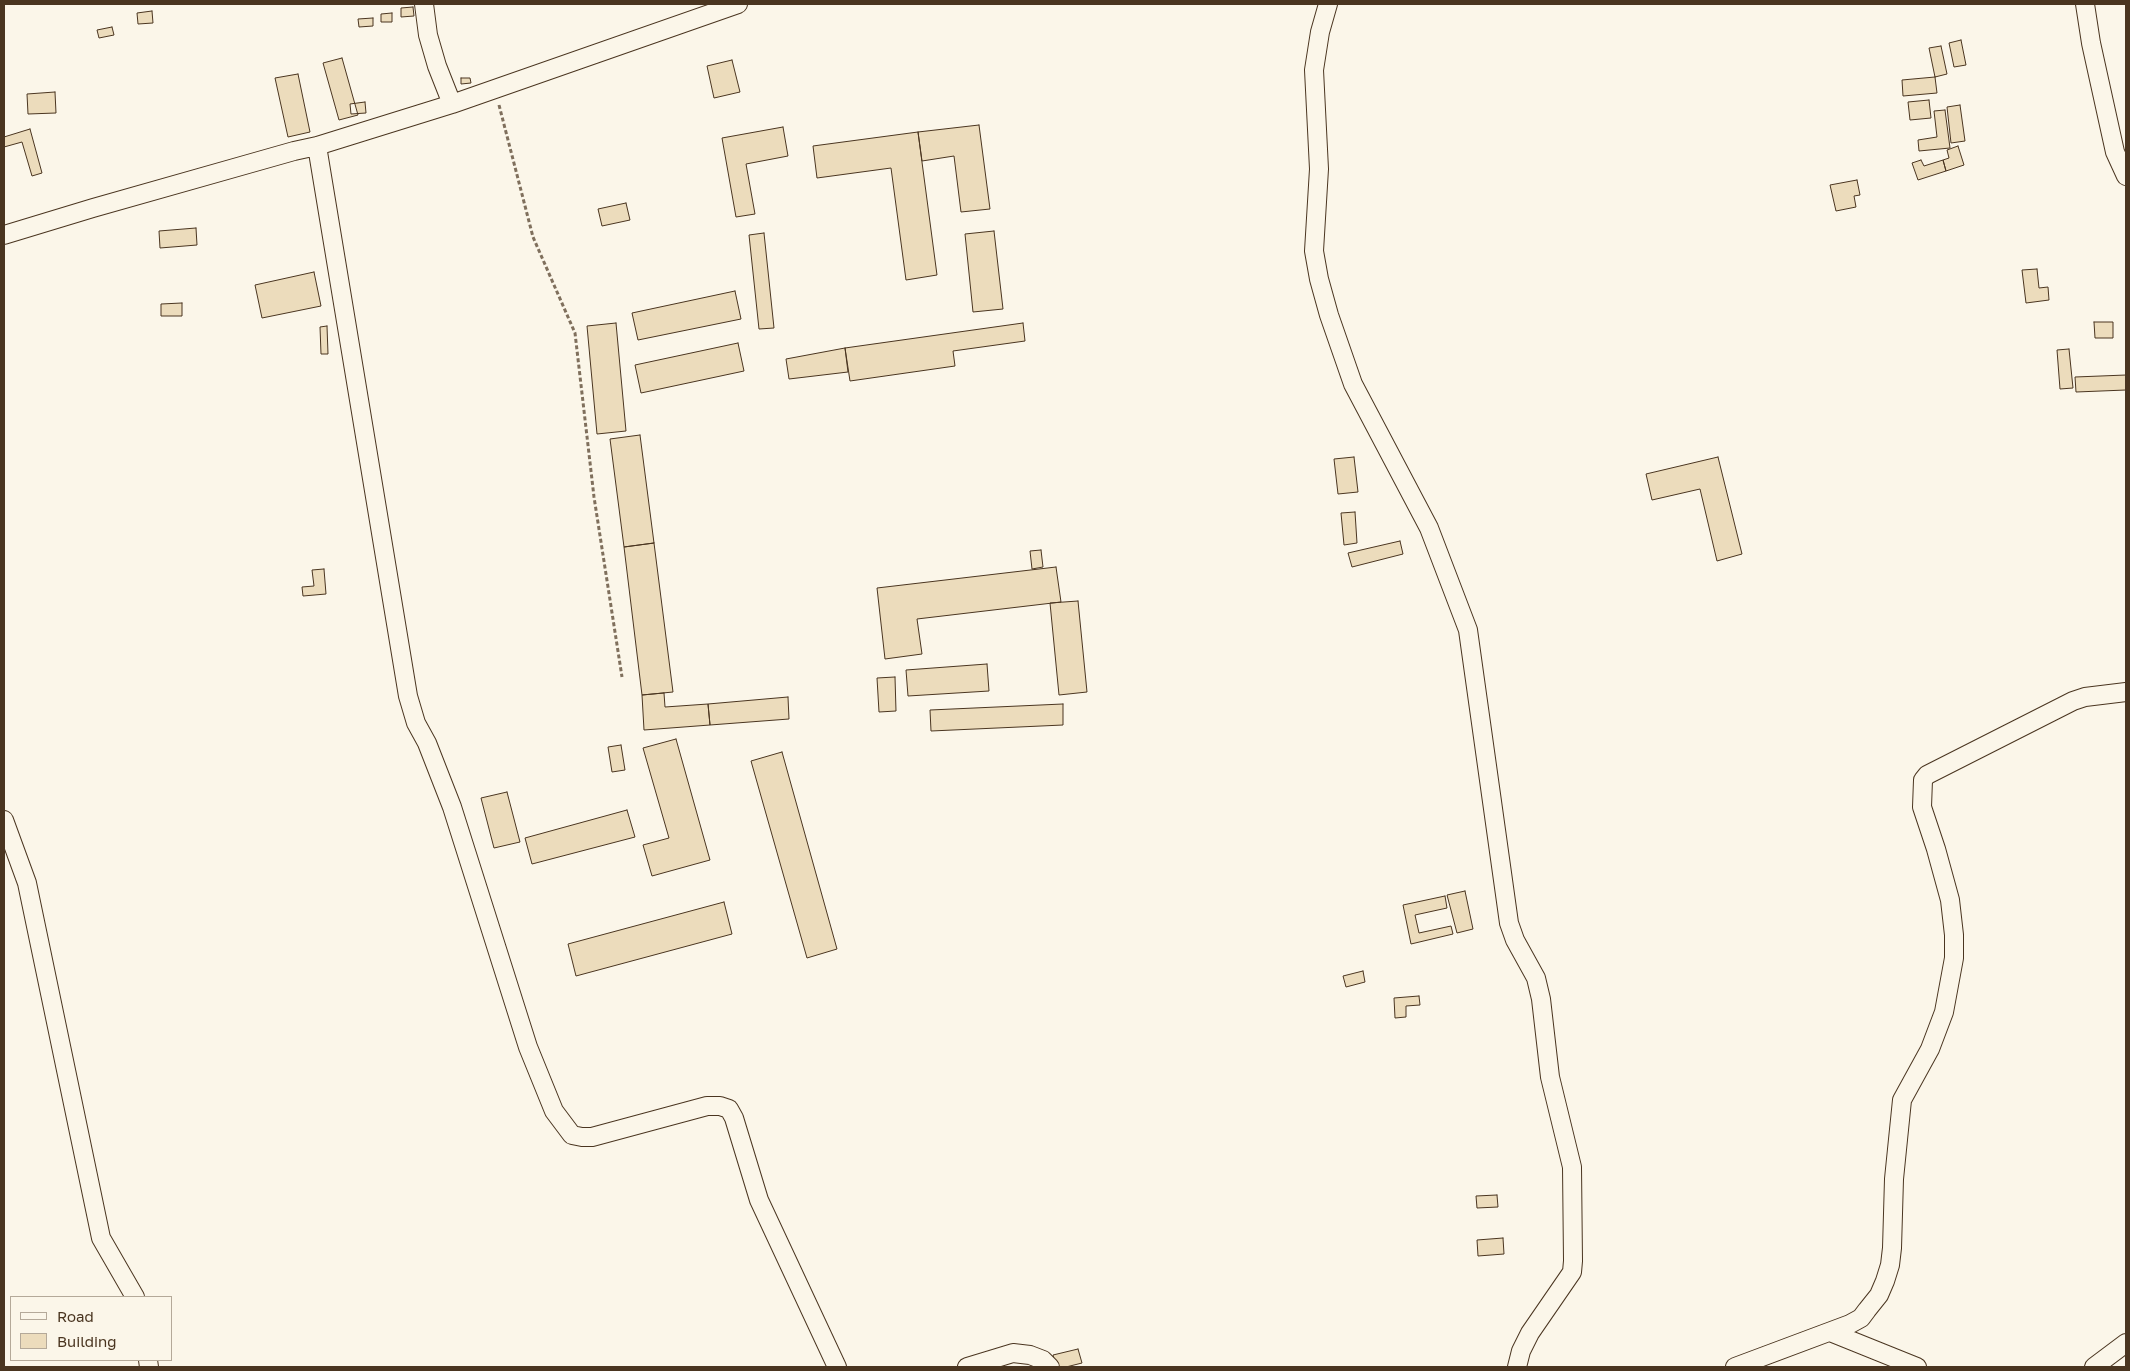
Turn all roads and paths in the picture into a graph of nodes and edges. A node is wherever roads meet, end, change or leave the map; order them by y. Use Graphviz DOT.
graph roads {
  1 [pos="424,4"];
  2 [pos="738,4"];
  3 [pos="1328,4"];
  4 [pos="2085,4"];
  5 [pos="495,90"];
  6 [pos="452,104"];
  7 [pos="317,146"];
  8 [pos="2126,176"];
  9 [pos="4,235"];
  10 [pos="622,677"];
  11 [pos="2126,692"];
  12 [pos="4,820"];
  13 [pos="134,1296"];
  14 [pos="1830,1332"];
  15 [pos="2126,1343"];
  16 [pos="837,1367"];
  17 [pos="967,1367"];
  18 [pos="1050,1367"];
  19 [pos="1517,1367"];
  20 [pos="1735,1367"];
  21 [pos="1917,1367"];
  22 [pos="2094,1367"];
  1 -- 6 [label="street"];
  2 -- 5 [label="street"];
  3 -- 19 [label="street"];
  4 -- 8 [label="street"];
  5 -- 6 [label="street"];
  5 -- 10 [label="path"];
  6 -- 7 [label="street"];
  7 -- 9 [label="street"];
  7 -- 16 [label="street"];
  11 -- 14 [label="street"];
  12 -- 13 [label="street"];
  14 -- 20 [label="street"];
  14 -- 21 [label="street"];
  15 -- 22 [label="street"];
  17 -- 18 [label="street"];
}
